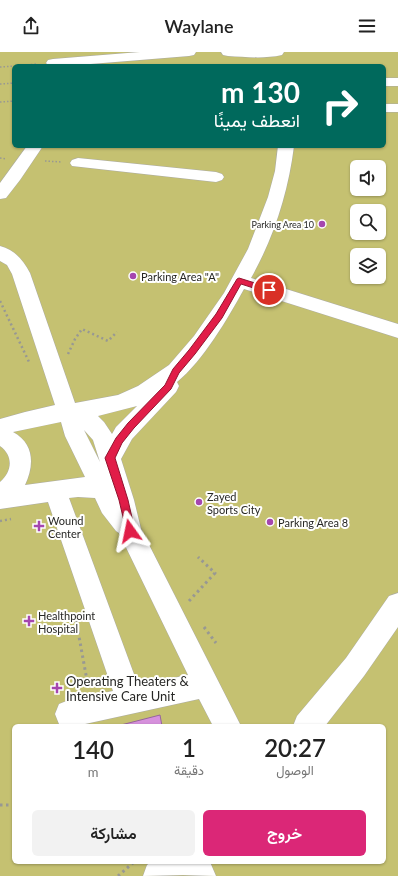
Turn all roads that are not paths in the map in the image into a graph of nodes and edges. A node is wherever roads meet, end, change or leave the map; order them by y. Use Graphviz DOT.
graph roads {
  1 [pos="189,52"];
  2 [pos="271,52"];
  3 [pos="277,52"];
  4 [pos="221,54"];
  5 [pos="52,60"];
  6 [pos="274,64"];
  7 [pos="386,82"];
  8 [pos="398,82"];
  9 [pos="386,108"];
  10 [pos="398,108"];
  11 [pos="34,148"];
  12 [pos="286,148"];
  13 [pos="78,163"];
  14 [pos="216,177"];
  15 [pos="0,194"];
  16 [pos="0,252"];
  17 [pos="239,281"];
  18 [pos="398,330"];
  19 [pos="176,371"];
  20 [pos="69,412"];
  21 [pos="0,428"];
  22 [pos="0,437"];
  23 [pos="110,458"];
  24 [pos="55,490"];
  25 [pos="102,490"];
  26 [pos="0,495"];
  27 [pos="0,498"];
  28 [pos="130,531"];
  29 [pos="398,605"];
  30 [pos="206,684"];
  31 [pos="130,700"];
  32 [pos="81,711"];
  33 [pos="226,724"];
  34 [pos="309,724"];
  35 [pos="172,864"];
  36 [pos="193,864"];
  37 [pos="158,876"];
  38 [pos="201,876"];
  1 -- 5 [label="lane"];
  2 -- 3 [label="lane"];
  2 -- 4 [label="lane"];
  2 -- 6 [label="lane"];
  7 -- 8 [label="lane"];
  9 -- 10 [label="lane"];
  11 -- 15 [label="lane"];
  12 -- 17 [label="lane"];
  13 -- 14 [label="lane"];
  16 -- 20 [label="lane"];
  17 -- 18 [label="lane"];
  17 -- 19 [label="lane"];
  19 -- 20 [label="lane"];
  19 -- 23 [label="lane"];
  20 -- 21 [label="lane"];
  20 -- 23 [label="lane"];
  20 -- 25 [label="lane"];
  22 -- 26 [label="lane"];
  23 -- 28 [label="lane"];
  24 -- 25 [label="lane"];
  24 -- 27 [label="lane"];
  24 -- 31 [label="lane"];
  25 -- 28 [label="lane"];
  28 -- 30 [label="lane"];
  29 -- 34 [label="lane"];
  30 -- 31 [label="lane"];
  30 -- 33 [label="lane"];
  31 -- 32 [label="lane"];
  35 -- 37 [label="lane"];
  36 -- 38 [label="lane"];
}
